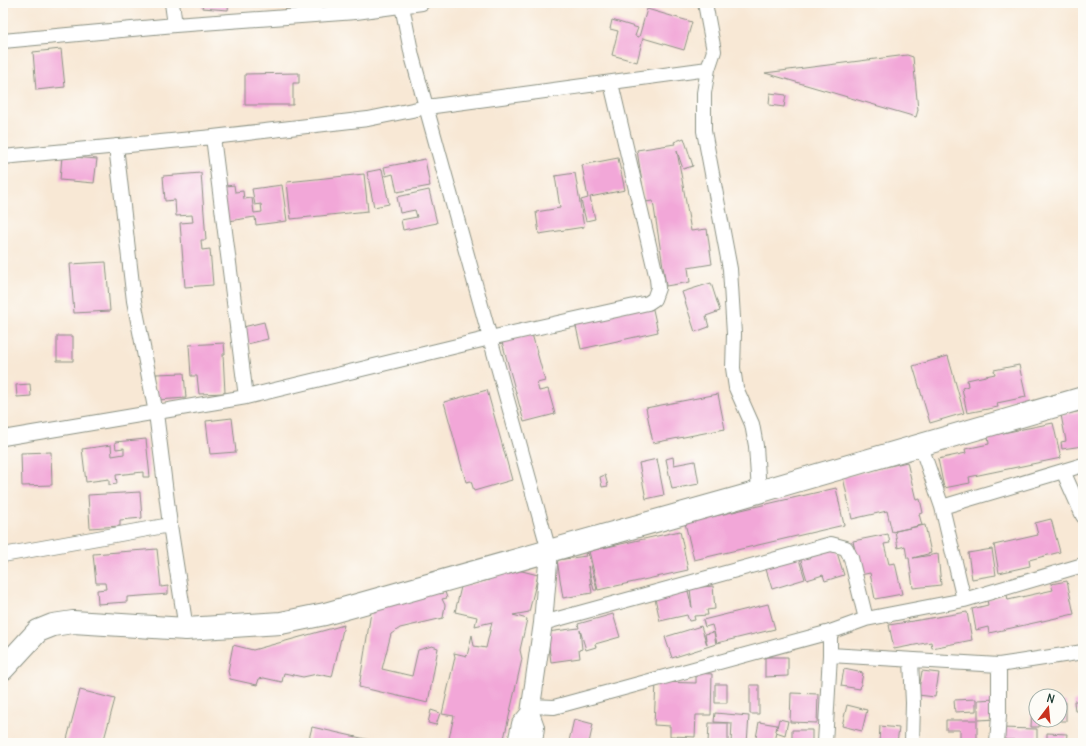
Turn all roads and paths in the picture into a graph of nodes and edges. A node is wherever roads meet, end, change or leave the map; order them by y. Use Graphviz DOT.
graph roads {
  1 [pos="172,3"];
  2 [pos="422,3"];
  3 [pos="705,3"];
  4 [pos="402,6"];
  5 [pos="175,25"];
  6 [pos="3,41"];
  7 [pos="708,69"];
  8 [pos="611,83"];
  9 [pos="428,107"];
  10 [pos="213,137"];
  11 [pos="116,146"];
  12 [pos="3,157"];
  13 [pos="490,338"];
  14 [pos="246,397"];
  15 [pos="1083,398"];
  16 [pos="156,413"];
  17 [pos="3,438"];
  18 [pos="921,446"];
  19 [pos="1083,465"];
  20 [pos="1063,471"];
  21 [pos="759,492"];
  22 [pos="942,507"];
  23 [pos="1083,516"];
  24 [pos="170,525"];
  25 [pos="549,551"];
  26 [pos="3,555"];
  27 [pos="1083,565"];
  28 [pos="964,600"];
  29 [pos="866,619"];
  30 [pos="543,623"];
  31 [pos="186,629"];
  32 [pos="830,632"];
  33 [pos="1083,652"];
  34 [pos="830,655"];
  35 [pos="911,660"];
  36 [pos="999,665"];
  37 [pos="3,669"];
  38 [pos="530,710"];
  39 [pos="517,743"];
  40 [pos="532,743"];
  41 [pos="825,743"];
  42 [pos="912,743"];
  43 [pos="997,743"];
  1 -- 5 [label="street"];
  2 -- 4 [label="street"];
  3 -- 7 [label="street"];
  4 -- 5 [label="street"];
  4 -- 9 [label="street"];
  5 -- 6 [label="street"];
  7 -- 8 [label="street"];
  7 -- 21 [label="street"];
  8 -- 9 [label="street"];
  8 -- 13 [label="street"];
  9 -- 10 [label="street"];
  9 -- 13 [label="street"];
  10 -- 11 [label="street"];
  10 -- 14 [label="street"];
  11 -- 12 [label="street"];
  11 -- 16 [label="street"];
  13 -- 14 [label="street"];
  13 -- 25 [label="street"];
  14 -- 16 [label="street"];
  15 -- 18 [label="main road"];
  16 -- 17 [label="street"];
  16 -- 24 [label="street"];
  18 -- 21 [label="main road"];
  18 -- 22 [label="street"];
  19 -- 20 [label="street"];
  20 -- 22 [label="street"];
  20 -- 23 [label="street"];
  21 -- 25 [label="main road"];
  22 -- 28 [label="street"];
  24 -- 26 [label="street"];
  24 -- 31 [label="street"];
  25 -- 30 [label="street"];
  25 -- 31 [label="main road"];
  27 -- 28 [label="street"];
  28 -- 29 [label="street"];
  29 -- 30 [label="street"];
  29 -- 32 [label="street"];
  30 -- 38 [label="street"];
  31 -- 37 [label="main road"];
  32 -- 34 [label="street"];
  32 -- 38 [label="street"];
  33 -- 36 [label="street"];
  34 -- 35 [label="street"];
  34 -- 41 [label="street"];
  35 -- 36 [label="street"];
  35 -- 42 [label="street"];
  36 -- 43 [label="street"];
  38 -- 39 [label="street"];
  38 -- 40 [label="street"];
}
